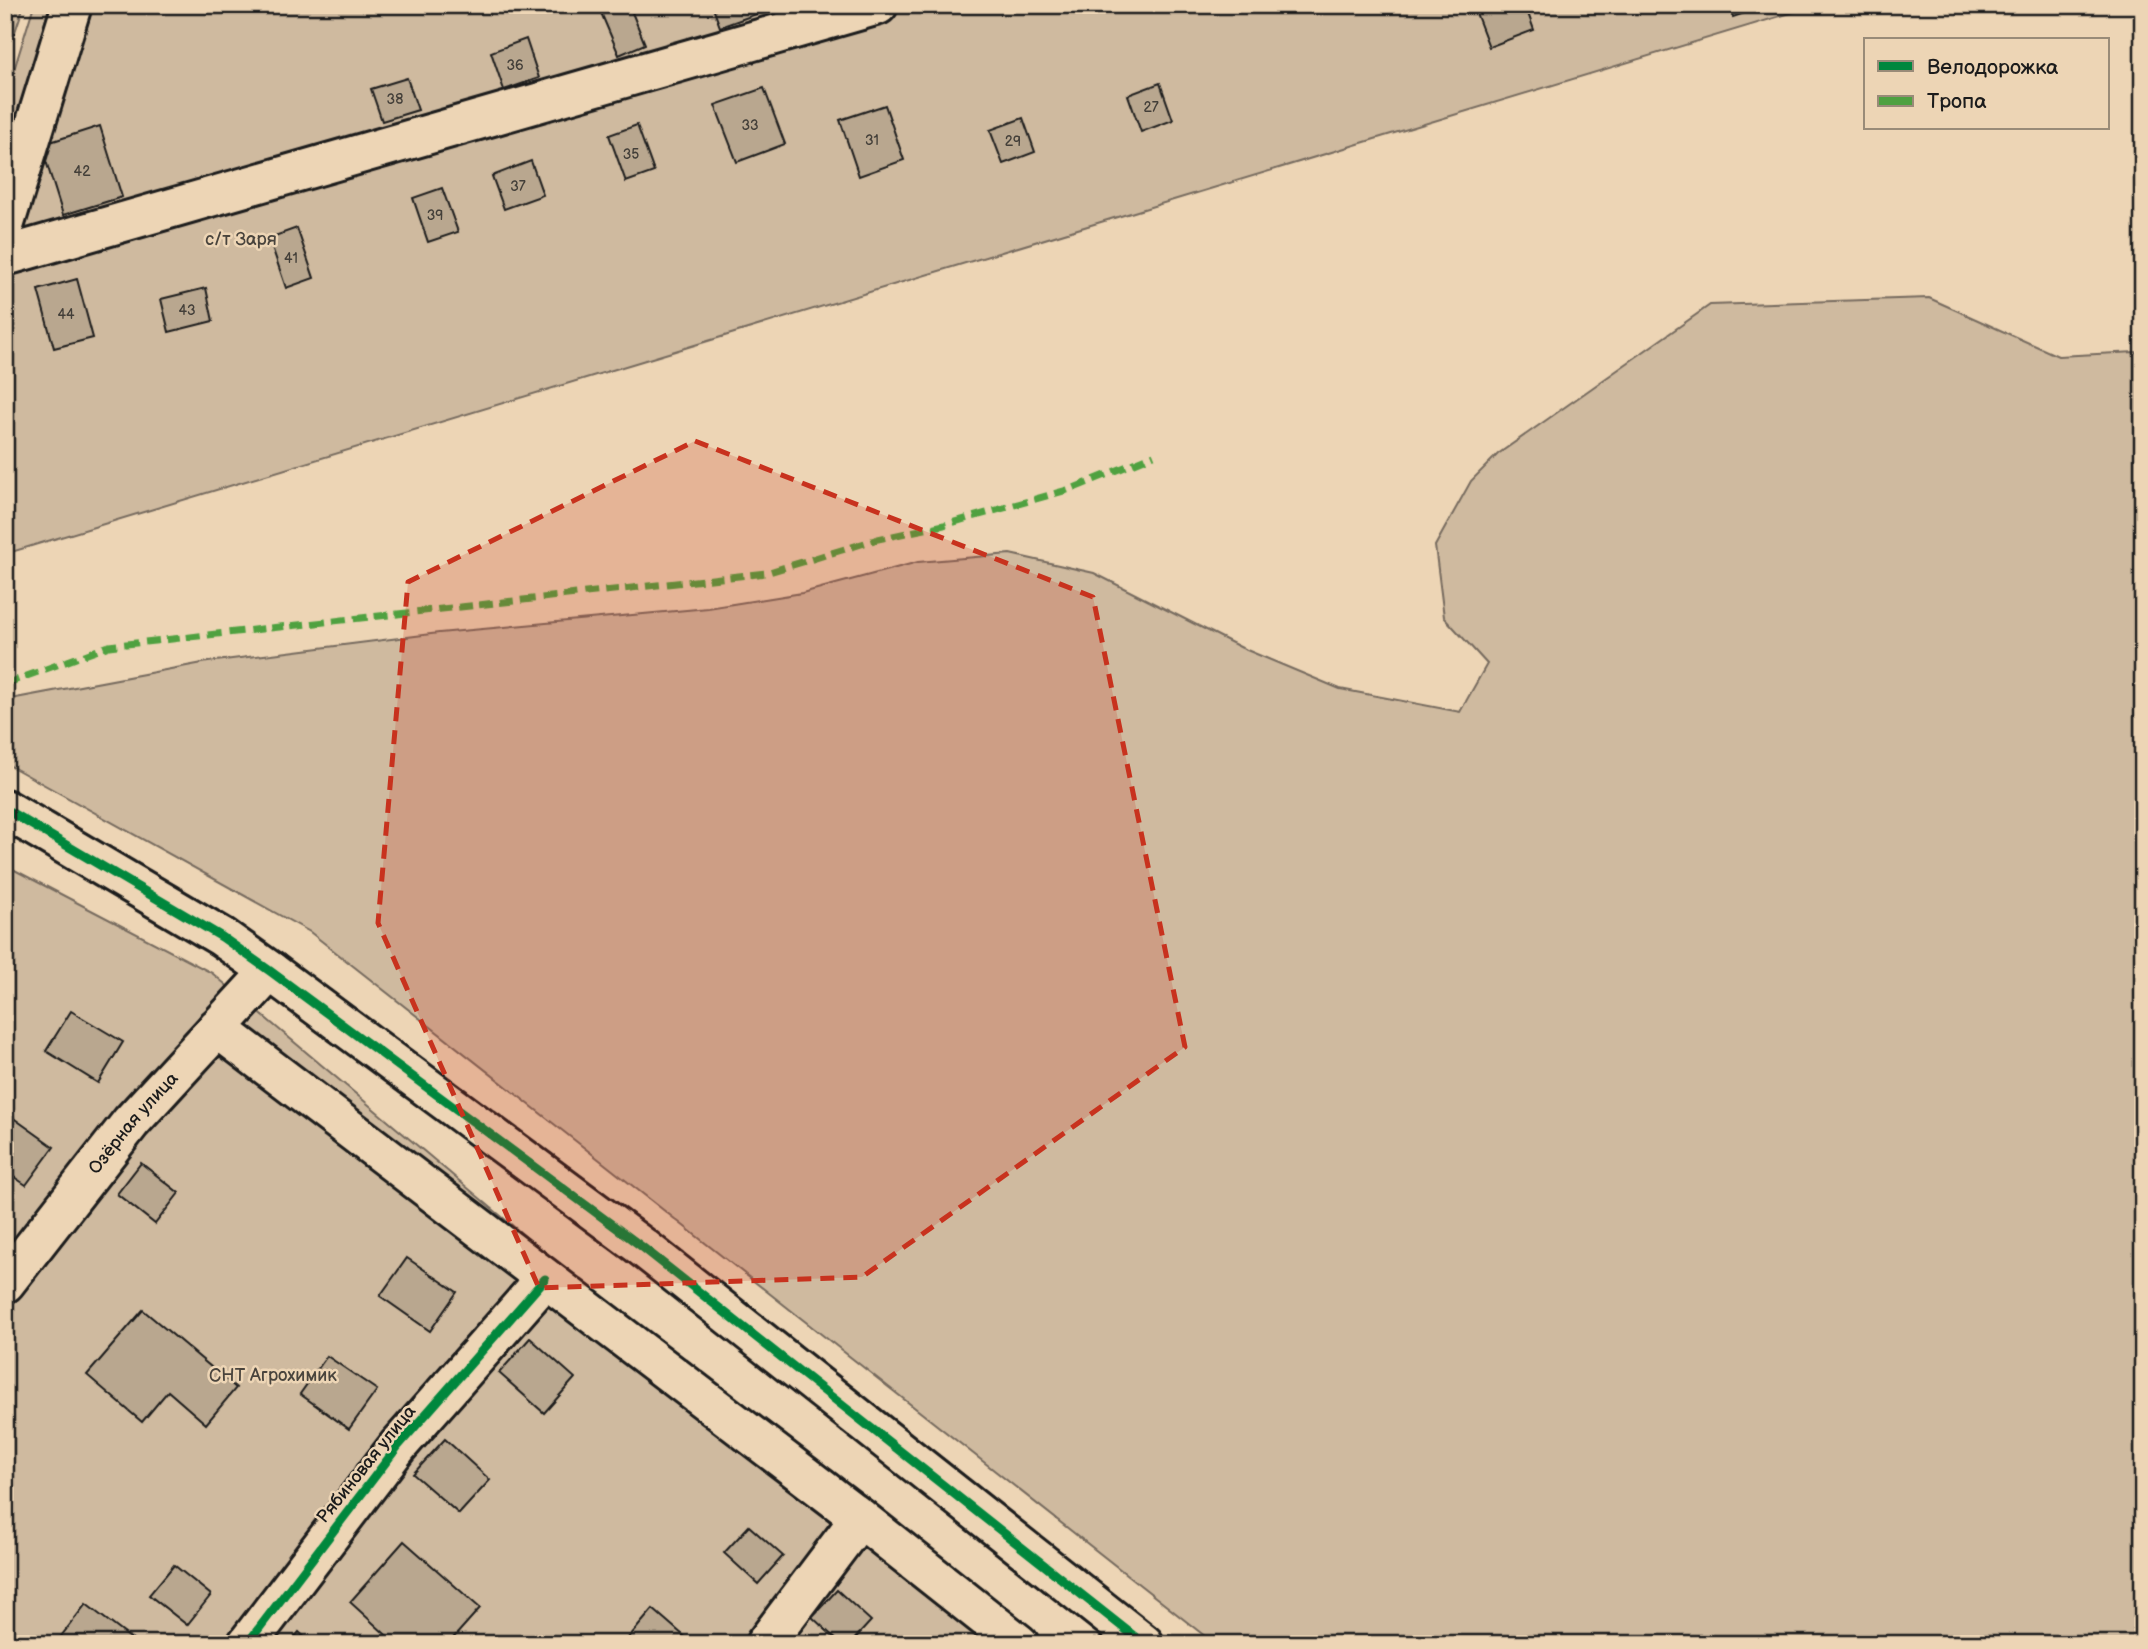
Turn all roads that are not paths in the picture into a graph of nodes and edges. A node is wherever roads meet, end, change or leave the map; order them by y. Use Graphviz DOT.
graph roads {
  1 [pos="72,5"];
  2 [pos="878,5"];
  3 [pos="5,223"];
  4 [pos="5,256"];
  5 [pos="5,809"];
  6 [pos="271,971"];
  7 [pos="217,1028"];
  8 [pos="545,1279"];
  9 [pos="5,1283"];
  10 [pos="860,1518"];
  11 [pos="247,1644"];
  12 [pos="765,1644"];
  13 [pos="1019,1644"];
  14 [pos="1144,1644"];
  1 -- 3 [label="street"];
  2 -- 4 [label="street"];
  5 -- 6 [label="street"];
  6 -- 7 [label="street, Озёрная улица"];
  6 -- 14 [label="street"];
  7 -- 8 [label="street"];
  7 -- 9 [label="street, Озёрная улица"];
  8 -- 10 [label="street"];
  8 -- 11 [label="street, Рябиновая улица"];
  10 -- 12 [label="street"];
  10 -- 13 [label="street"];
}
